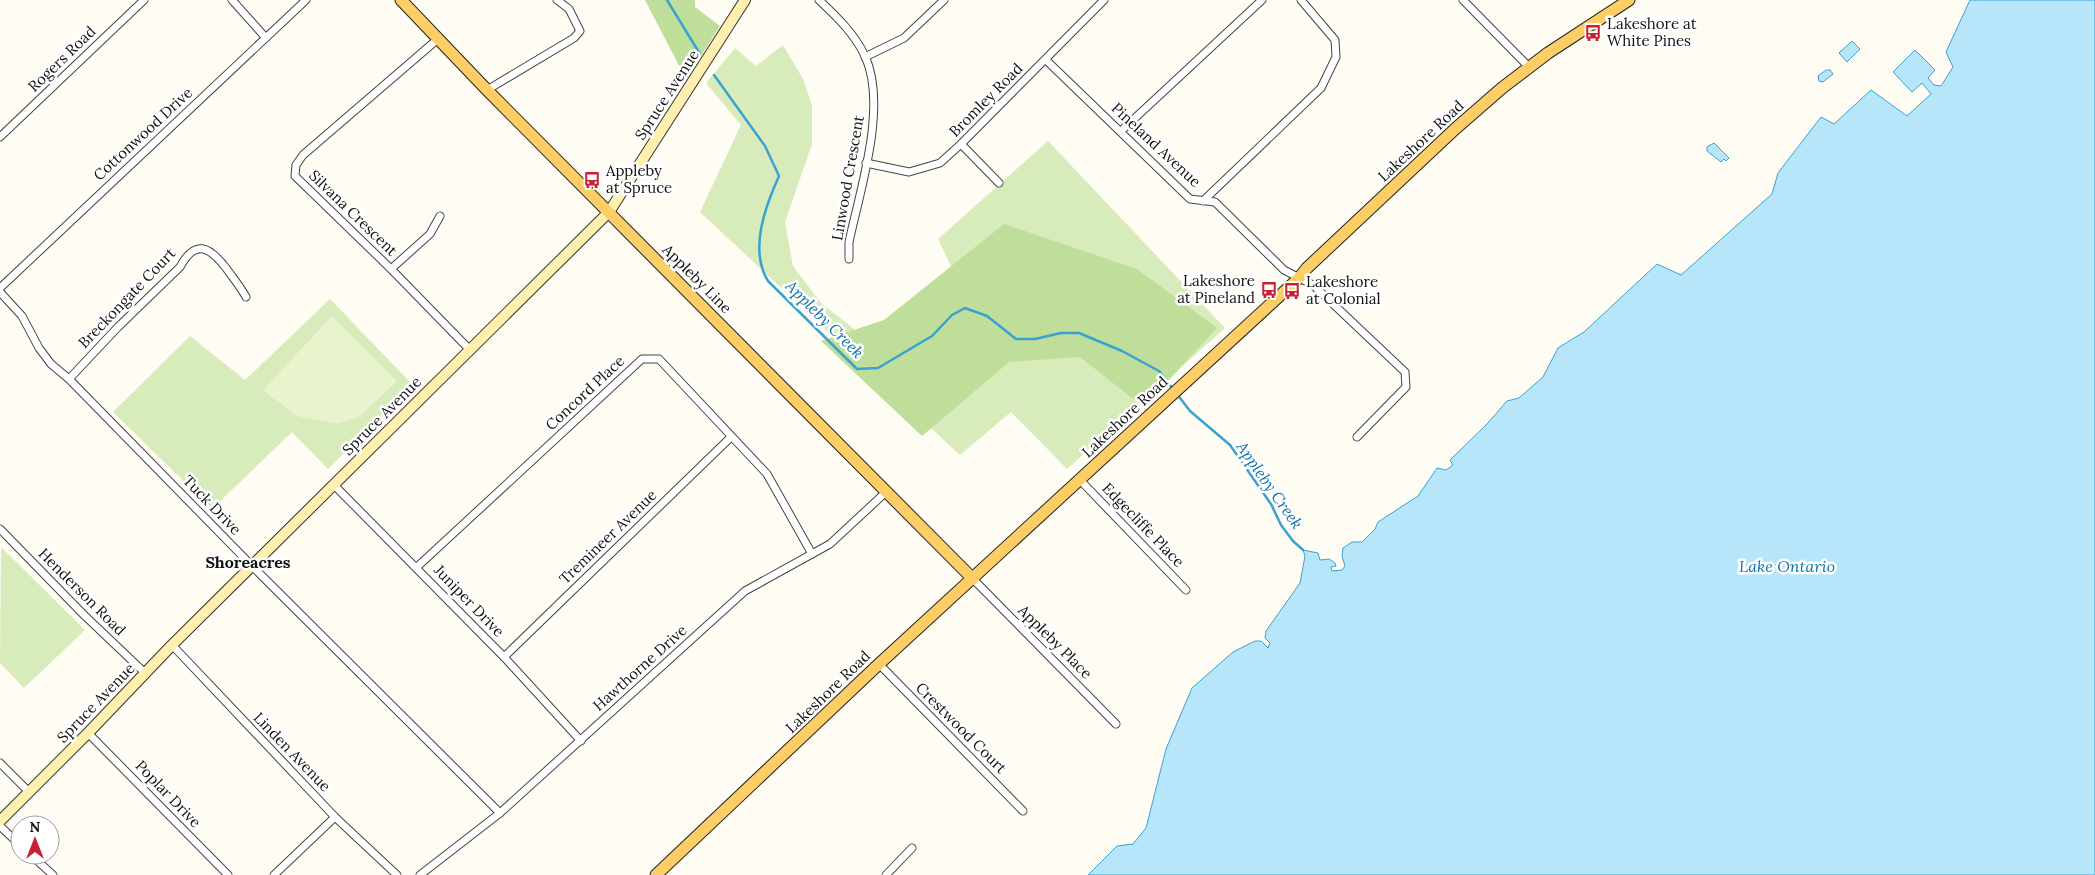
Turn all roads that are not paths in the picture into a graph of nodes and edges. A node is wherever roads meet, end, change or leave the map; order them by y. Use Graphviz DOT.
graph roads {
  1 [pos="144,0"];
  2 [pos="232,0"];
  3 [pos="306,0"];
  4 [pos="401,0"];
  5 [pos="557,0"];
  6 [pos="745,0"];
  7 [pos="819,0"];
  8 [pos="944,0"];
  9 [pos="1104,0"];
  10 [pos="1262,0"];
  11 [pos="1302,0"];
  12 [pos="1463,0"];
  13 [pos="1630,0"];
  14 [pos="266,38"];
  15 [pos="438,38"];
  16 [pos="866,58"];
  17 [pos="1046,60"];
  18 [pos="1529,67"];
  19 [pos="487,90"];
  20 [pos="1121,132"];
  21 [pos="0,137"];
  22 [pos="961,144"];
  23 [pos="866,163"];
  24 [pos="998,183"];
  25 [pos="1203,201"];
  26 [pos="609,212"];
  27 [pos="440,216"];
  28 [pos="849,259"];
  29 [pos="391,269"];
  30 [pos="1299,278"];
  31 [pos="0,290"];
  32 [pos="246,297"];
  33 [pos="470,350"];
  34 [pos="69,379"];
  35 [pos="731,437"];
  36 [pos="1357,437"];
  37 [pos="1080,480"];
  38 [pos="334,485"];
  39 [pos="886,492"];
  40 [pos="0,529"];
  41 [pos="812,554"];
  42 [pos="252,566"];
  43 [pos="417,567"];
  44 [pos="973,579"];
  45 [pos="1186,590"];
  46 [pos="172,645"];
  47 [pos="504,657"];
  48 [pos="879,664"];
  49 [pos="145,673"];
  50 [pos="1116,724"];
  51 [pos="88,733"];
  52 [pos="581,741"];
  53 [pos="0,763"];
  54 [pos="29,792"];
  55 [pos="1023,811"];
  56 [pos="500,814"];
  57 [pos="335,817"];
  58 [pos="0,821"];
  59 [pos="0,826"];
  60 [pos="10,835"];
  61 [pos="912,848"];
  62 [pos="42,865"];
  63 [pos="53,875"];
  64 [pos="228,875"];
  65 [pos="274,875"];
  66 [pos="397,875"];
  67 [pos="420,875"];
  68 [pos="656,875"];
  69 [pos="886,875"];
  1 -- 21 [label="street, Rogers Road"];
  2 -- 14 [label="street"];
  3 -- 14 [label="street, Cottonwood Drive"];
  4 -- 15 [label="main road, Appleby Line"];
  5 -- 19 [label="street"];
  6 -- 26 [label="street, Spruce Avenue"];
  7 -- 16 [label="street, Linwood Crescent"];
  8 -- 16 [label="street"];
  9 -- 17 [label="street, Bromley Road"];
  10 -- 20 [label="street"];
  11 -- 25 [label="street"];
  12 -- 18 [label="street"];
  13 -- 18 [label="main road, Lakeshore Road"];
  14 -- 31 [label="street, Cottonwood Drive"];
  15 -- 19 [label="main road, Appleby Line"];
  15 -- 29 [label="street, Silvana Crescent"];
  16 -- 23 [label="street, Linwood Crescent"];
  17 -- 20 [label="street, Pineland Avenue"];
  17 -- 22 [label="street, Bromley Road"];
  18 -- 30 [label="main road, Lakeshore Road"];
  19 -- 26 [label="main road, Appleby Line"];
  20 -- 25 [label="street, Pineland Avenue"];
  22 -- 23 [label="street, Bromley Road"];
  22 -- 24 [label="street"];
  23 -- 28 [label="street, Linwood Crescent"];
  25 -- 30 [label="street, Pineland Avenue"];
  26 -- 33 [label="street, Spruce Avenue"];
  26 -- 39 [label="main road, Appleby Line"];
  27 -- 29 [label="street"];
  29 -- 33 [label="street, Silvana Crescent"];
  30 -- 36 [label="street, Pineland Avenue"];
  30 -- 37 [label="main road, Lakeshore Road"];
  31 -- 34 [label="street, Tuck Drive"];
  32 -- 34 [label="street, Breckongate Court"];
  33 -- 38 [label="street, Spruce Avenue"];
  34 -- 42 [label="street, Tuck Drive"];
  35 -- 41 [label="street, Concord Place"];
  35 -- 43 [label="street, Concord Place"];
  35 -- 47 [label="street, Tremineer Avenue"];
  37 -- 44 [label="main road, Lakeshore Road"];
  37 -- 45 [label="street, Edgecliffe Place"];
  38 -- 42 [label="street, Spruce Avenue"];
  38 -- 43 [label="street, Juniper Drive"];
  39 -- 41 [label="street, Hawthorne Drive"];
  39 -- 44 [label="main road, Appleby Line"];
  40 -- 49 [label="street, Henderson Road"];
  41 -- 52 [label="street, Hawthorne Drive"];
  42 -- 46 [label="street, Spruce Avenue"];
  42 -- 56 [label="street, Tuck Drive"];
  43 -- 47 [label="street, Juniper Drive"];
  44 -- 48 [label="main road, Lakeshore Road"];
  44 -- 50 [label="street, Appleby Place"];
  46 -- 49 [label="street, Spruce Avenue"];
  46 -- 57 [label="street, Linden Avenue"];
  47 -- 52 [label="street, Juniper Drive"];
  48 -- 55 [label="street, Crestwood Court"];
  48 -- 68 [label="main road, Lakeshore Road"];
  49 -- 51 [label="street, Spruce Avenue"];
  51 -- 54 [label="street, Spruce Avenue"];
  51 -- 64 [label="street, Poplar Drive"];
  52 -- 56 [label="street, Hawthorne Drive"];
  53 -- 54 [label="street"];
  54 -- 58 [label="street, Spruce Avenue"];
  56 -- 67 [label="street, Hawthorne Drive"];
  57 -- 65 [label="street"];
  57 -- 66 [label="street, Linden Avenue"];
  59 -- 60 [label="street"];
  61 -- 69 [label="street"];
  62 -- 63 [label="street"];
}
